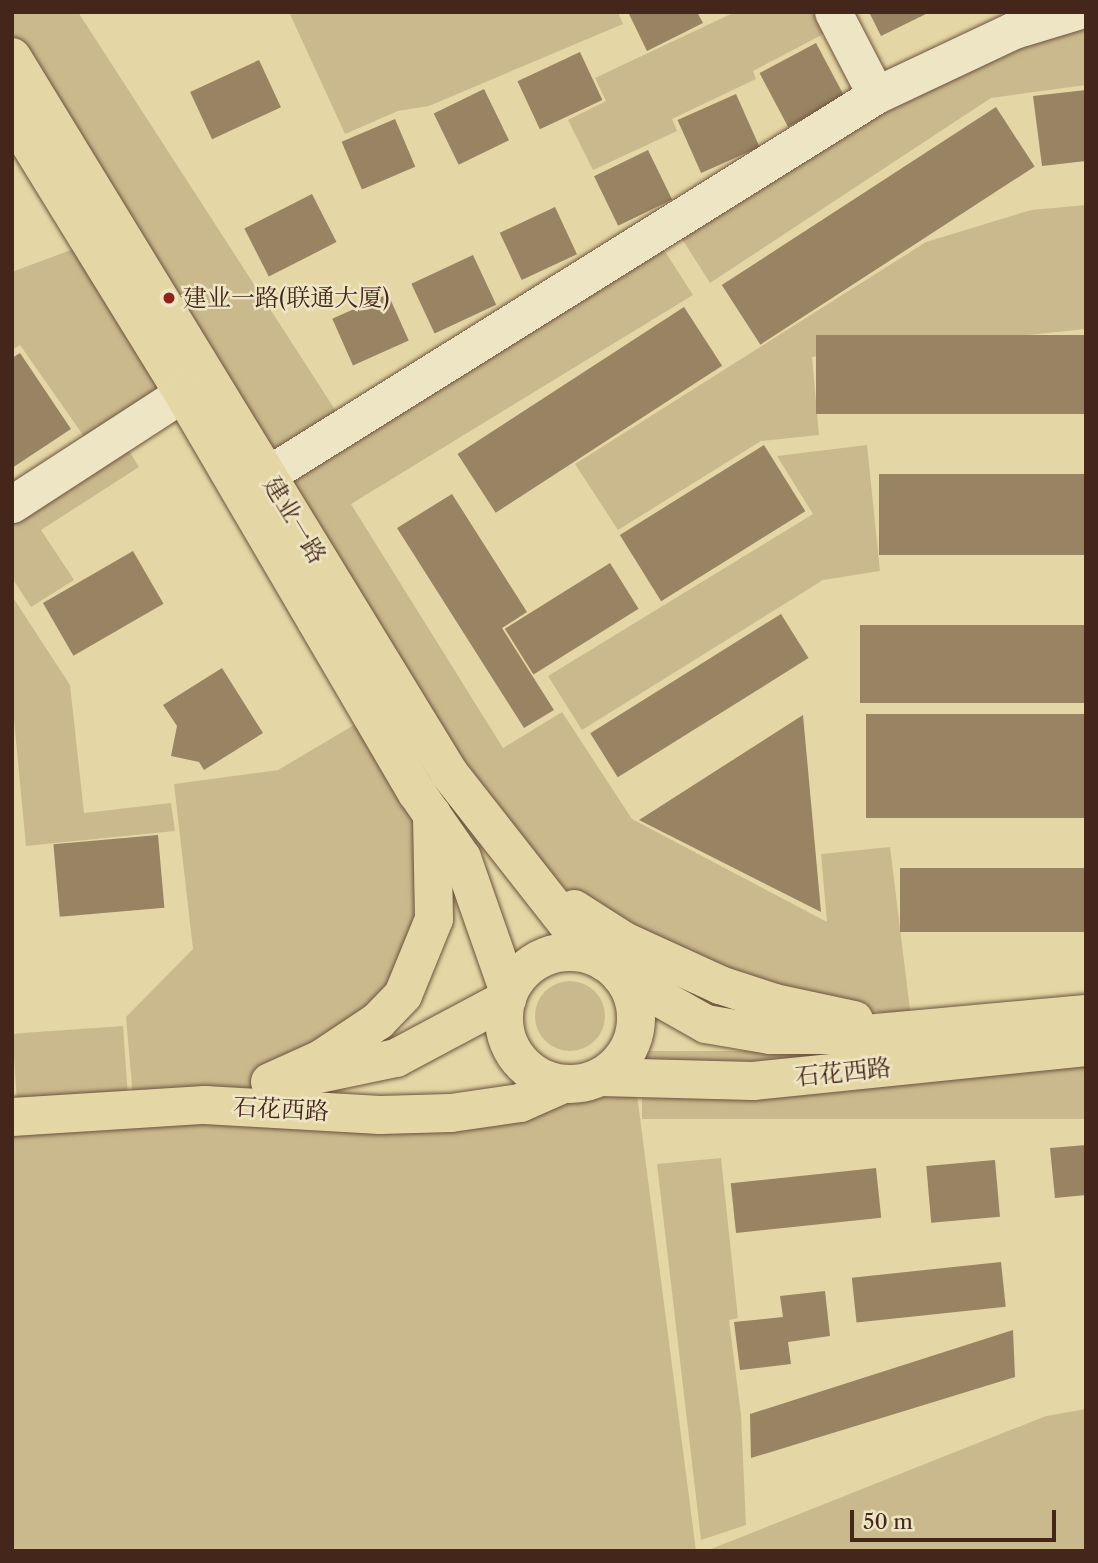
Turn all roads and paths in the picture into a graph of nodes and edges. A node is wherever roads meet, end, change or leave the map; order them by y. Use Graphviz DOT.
graph roads {
  1 [pos="833,12"];
  2 [pos="1074,12"];
  3 [pos="12,57"];
  4 [pos="876,94"];
  5 [pos="12,115"];
  6 [pos="183,393"];
  7 [pos="267,475"];
  8 [pos="12,504"];
  9 [pos="432,814"];
  10 [pos="517,860"];
  11 [pos="613,969"];
  12 [pos="508,996"];
  13 [pos="1086,1014"];
  14 [pos="929,1030"];
  15 [pos="1086,1046"];
  16 [pos="581,1081"];
  17 [pos="270,1082"];
  18 [pos="205,1105"];
  19 [pos="12,1117"];
  1 -- 4 [label="street"];
  2 -- 4 [label="street"];
  3 -- 7 [label="main road, 建业一路"];
  4 -- 7 [label="street"];
  5 -- 6 [label="main road, 建业一路"];
  6 -- 8 [label="street"];
  6 -- 9 [label="main road, 建业一路"];
  7 -- 10 [label="main road, 建业一路"];
  9 -- 12 [label="main road, 建业一路"];
  9 -- 17 [label="main road"];
  10 -- 11 [label="main road, 建业一路"];
  10 -- 14 [label="main road"];
  11 -- 12 [label="main road"];
  11 -- 14 [label="main road, 石花西路"];
  11 -- 16 [label="main road"];
  12 -- 16 [label="main road"];
  12 -- 17 [label="main road, 石花西路"];
  13 -- 14 [label="main road, 石花西路"];
  15 -- 16 [label="main road, 石花西路"];
  16 -- 18 [label="main road, 石花西路"];
  17 -- 18 [label="main road, 石花西路"];
  18 -- 19 [label="main road, 石花西路"];
}
